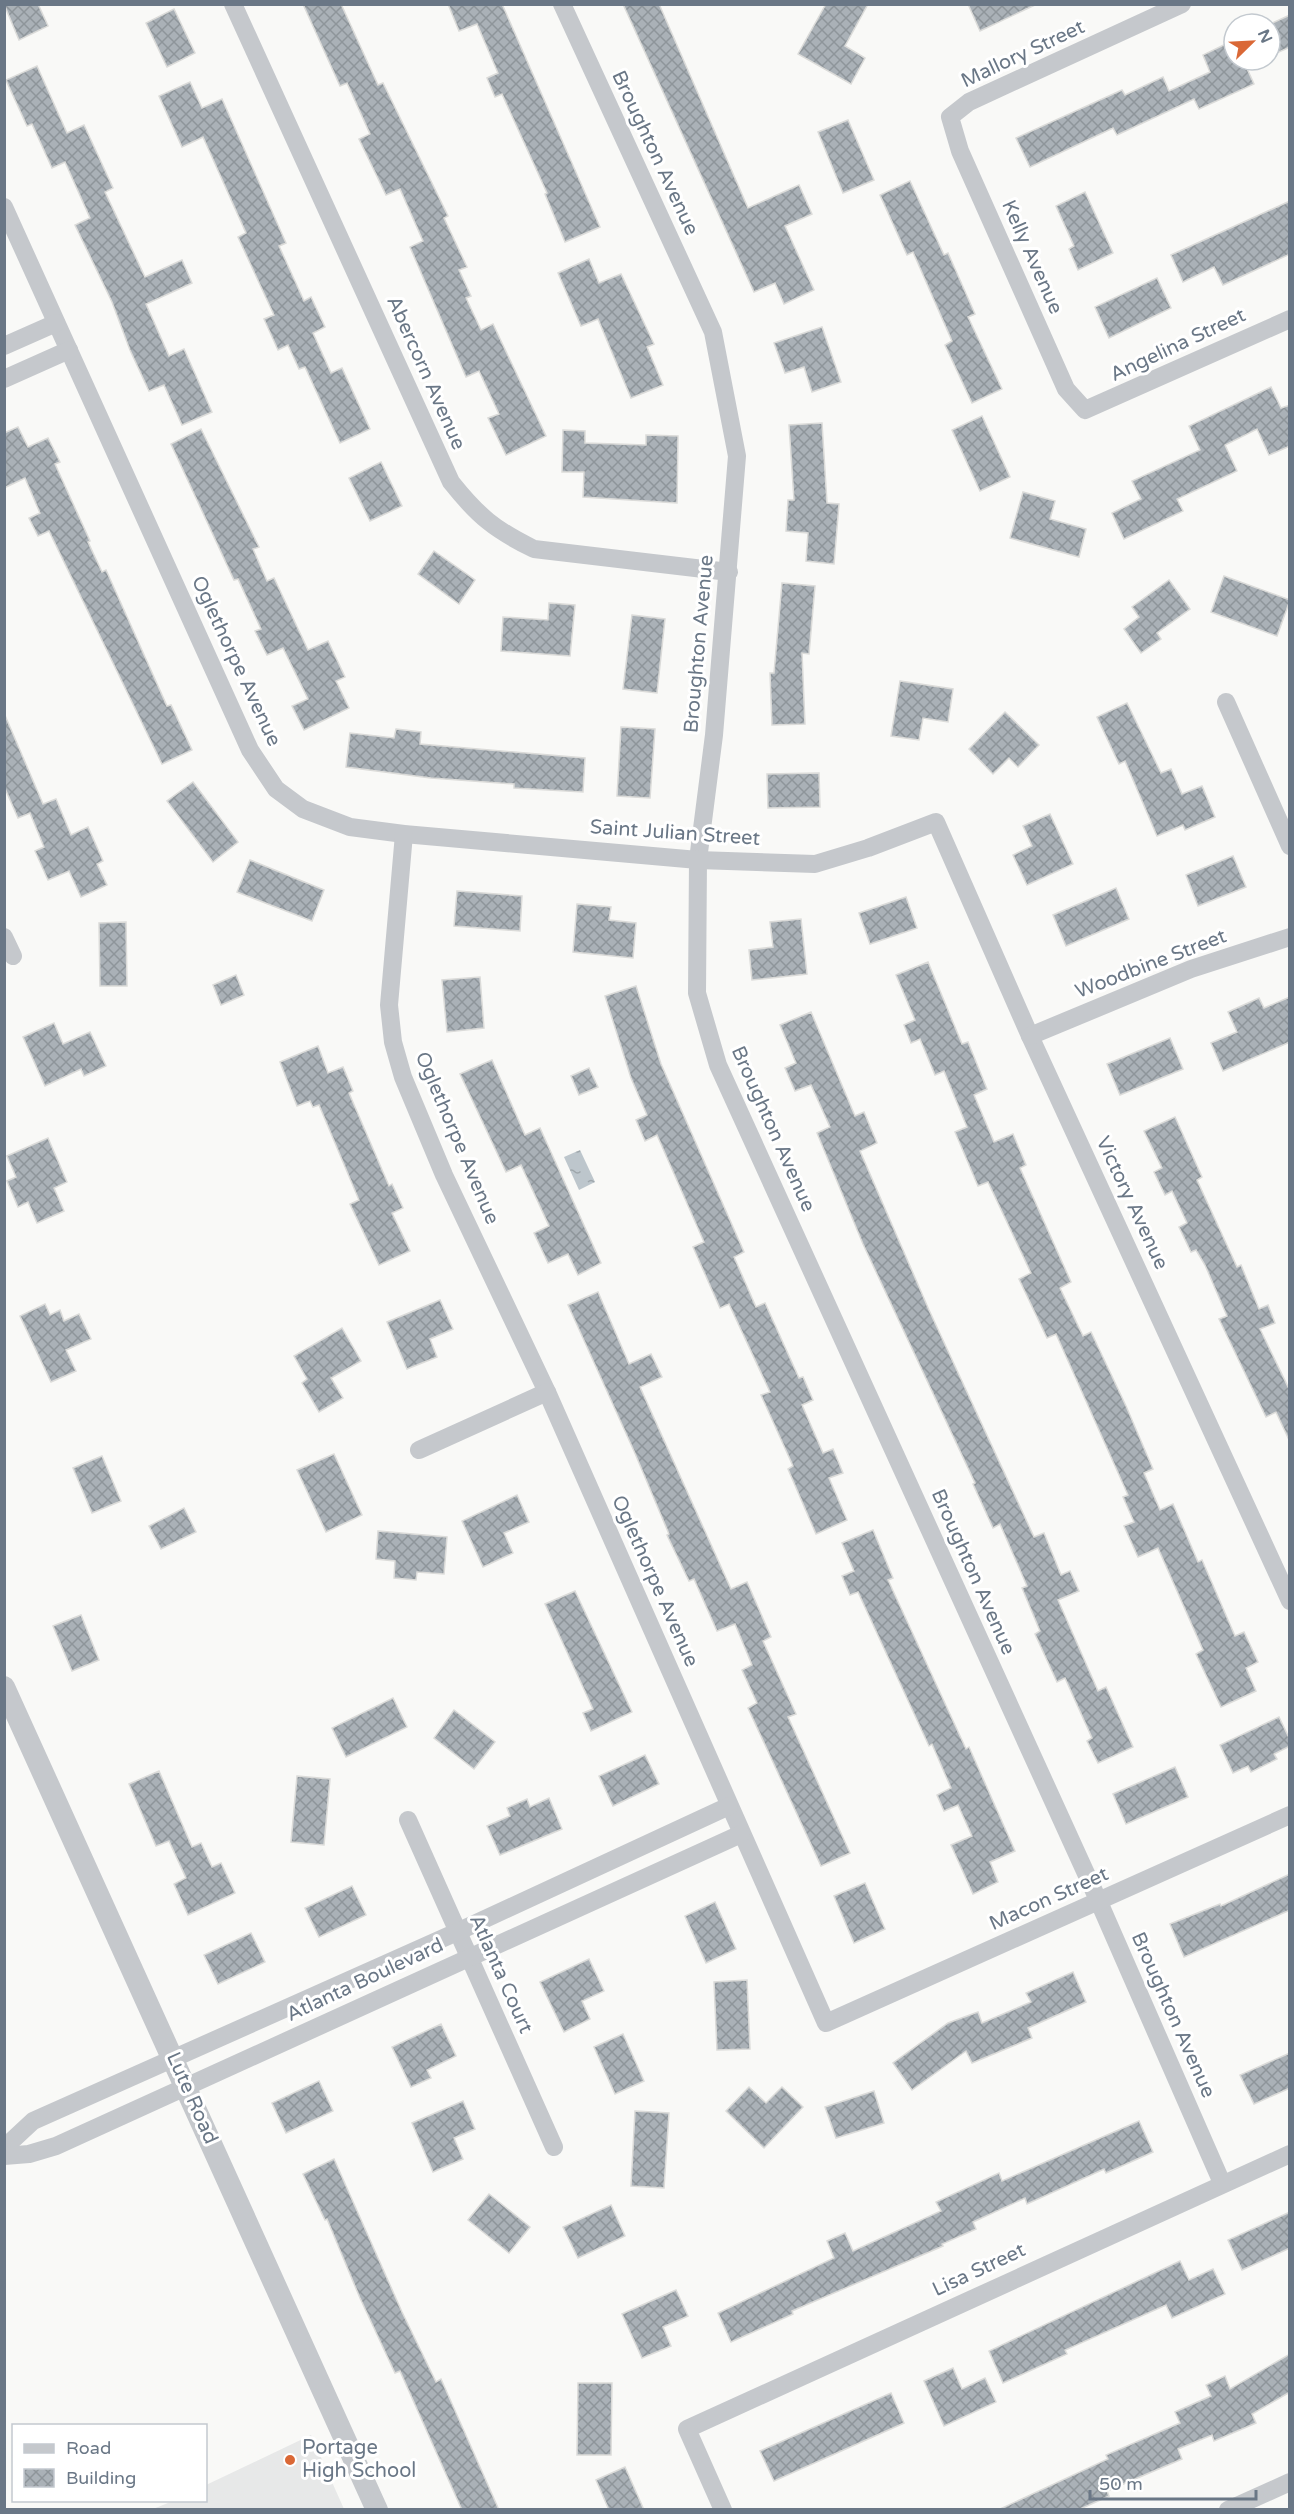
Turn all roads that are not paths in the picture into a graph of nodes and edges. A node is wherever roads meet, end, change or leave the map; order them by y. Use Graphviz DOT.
graph roads {
  1 [pos="233,4"];
  2 [pos="562,4"];
  3 [pos="1182,4"];
  4 [pos="950,117"];
  5 [pos="4,207"];
  6 [pos="1290,319"];
  7 [pos="56,323"];
  8 [pos="4,346"];
  9 [pos="69,350"];
  10 [pos="4,379"];
  11 [pos="1085,410"];
  12 [pos="729,572"];
  13 [pos="1226,702"];
  14 [pos="936,822"];
  15 [pos="404,834"];
  16 [pos="1290,846"];
  17 [pos="698,860"];
  18 [pos="4,937"];
  19 [pos="1290,937"];
  20 [pos="13,956"];
  21 [pos="1030,1035"];
  22 [pos="547,1392"];
  23 [pos="419,1450"];
  24 [pos="1290,1601"];
  25 [pos="4,1687"];
  26 [pos="729,1806"];
  27 [pos="1290,1815"];
  28 [pos="408,1820"];
  29 [pos="741,1834"];
  30 [pos="1099,1902"];
  31 [pos="457,1932"];
  32 [pos="468,1958"];
  33 [pos="826,2023"];
  34 [pos="174,2057"];
  35 [pos="187,2086"];
  36 [pos="554,2147"];
  37 [pos="4,2148"];
  38 [pos="1290,2154"];
  39 [pos="4,2156"];
  40 [pos="1222,2183"];
  41 [pos="1290,2482"];
  42 [pos="377,2510"];
  43 [pos="723,2510"];
  44 [pos="1228,2510"];
  1 -- 12 [label="street, Abercorn Avenue"];
  2 -- 12 [label="street, Broughton Avenue"];
  3 -- 4 [label="street, Mallory Street"];
  4 -- 11 [label="street, Kelly Avenue"];
  5 -- 7 [label="street, Oglethorpe Avenue"];
  6 -- 11 [label="street, Angelina Street"];
  7 -- 8 [label="street"];
  7 -- 9 [label="street, Oglethorpe Avenue"];
  9 -- 10 [label="street"];
  9 -- 15 [label="street, Oglethorpe Avenue"];
  12 -- 17 [label="street, Broughton Avenue"];
  13 -- 16 [label="street"];
  14 -- 17 [label="street, Saint Julian Street"];
  14 -- 21 [label="street, Victory Avenue"];
  15 -- 17 [label="street, Saint Julian Street"];
  15 -- 22 [label="street, Oglethorpe Avenue"];
  17 -- 30 [label="street, Broughton Avenue"];
  18 -- 20 [label="street"];
  19 -- 21 [label="street, Woodbine Street"];
  21 -- 24 [label="street, Victory Avenue"];
  22 -- 23 [label="street"];
  22 -- 26 [label="street, Oglethorpe Avenue"];
  25 -- 34 [label="street, Lute Road"];
  26 -- 29 [label="street, Oglethorpe Avenue"];
  26 -- 31 [label="street, Atlanta Boulevard"];
  27 -- 30 [label="street, Macon Street"];
  28 -- 31 [label="street, Atlanta Court"];
  29 -- 32 [label="street, Atlanta Boulevard"];
  29 -- 33 [label="street, Oglethorpe Avenue"];
  30 -- 33 [label="street, Macon Street"];
  30 -- 40 [label="street, Broughton Avenue"];
  31 -- 32 [label="street, Atlanta Court"];
  31 -- 34 [label="street, Atlanta Boulevard"];
  32 -- 35 [label="street, Atlanta Boulevard"];
  32 -- 36 [label="street, Atlanta Court"];
  34 -- 35 [label="street, Lute Road"];
  34 -- 37 [label="street, Atlanta Boulevard"];
  35 -- 39 [label="street, Atlanta Boulevard"];
  35 -- 42 [label="street, Lute Road"];
  38 -- 40 [label="street, Lisa Street"];
  40 -- 43 [label="street, Lisa Street"];
  41 -- 44 [label="street"];
}
